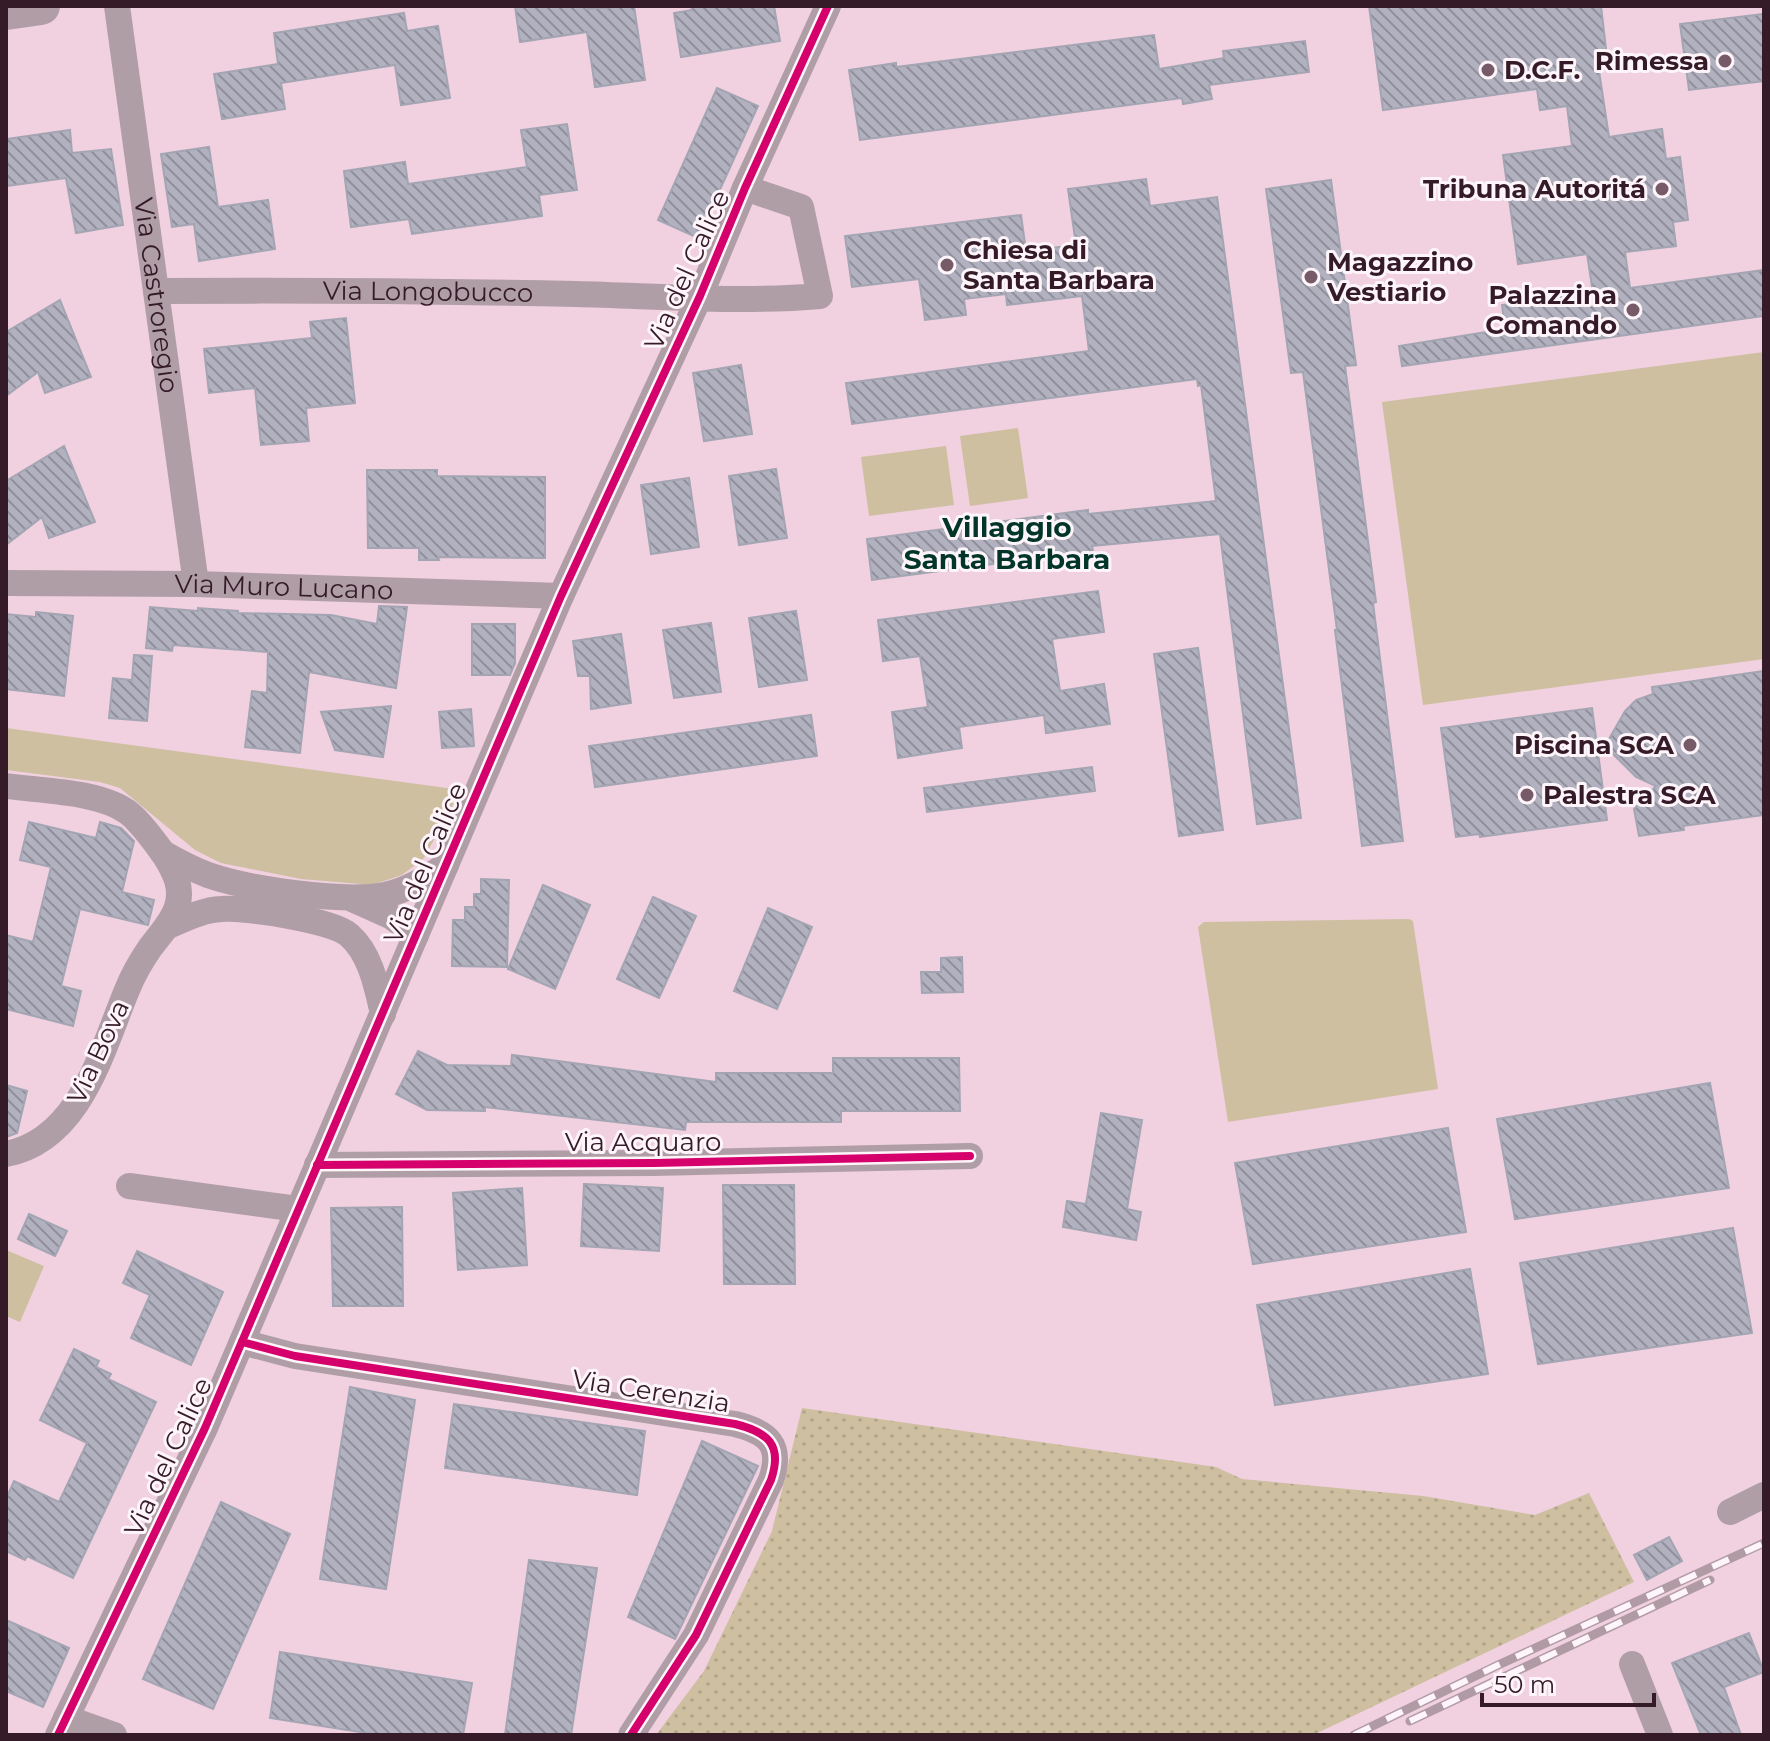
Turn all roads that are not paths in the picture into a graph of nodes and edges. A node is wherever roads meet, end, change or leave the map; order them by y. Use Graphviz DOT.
graph roads {
  1 [pos="41,6"];
  2 [pos="117,6"];
  3 [pos="828,6"];
  4 [pos="6,11"];
  5 [pos="745,188"];
  6 [pos="156,291"];
  7 [pos="700,296"];
  8 [pos="6,583"];
  9 [pos="196,584"];
  10 [pos="561,596"];
  11 [pos="6,786"];
  12 [pos="163,853"];
  13 [pos="446,865"];
  14 [pos="349,898"];
  15 [pos="168,926"];
  16 [pos="351,936"];
  17 [pos="412,946"];
  18 [pos="383,1014"];
  19 [pos="6,1154"];
  20 [pos="970,1156"];
  21 [pos="317,1165"];
  22 [pos="129,1186"];
  23 [pos="298,1209"];
  24 [pos="242,1342"];
  25 [pos="1764,1495"];
  26 [pos="1730,1512"];
  27 [pos="1632,1664"];
  28 [pos="62,1727"];
  29 [pos="114,1735"];
  30 [pos="631,1735"];
  31 [pos="1660,1735"];
  1 -- 4 [label="street"];
  2 -- 6 [label="street, Via Castroregio"];
  3 -- 5 [label="street, Via del Calice"];
  5 -- 7 [label="street, Via del Calice"];
  5 -- 7 [label="street, Via Longobucco"];
  6 -- 7 [label="street, Via Longobucco"];
  6 -- 9 [label="street, Via Castroregio"];
  7 -- 10 [label="street, Via del Calice"];
  8 -- 9 [label="street, Via Muro Lucano"];
  9 -- 10 [label="street, Via Muro Lucano"];
  10 -- 13 [label="street, Via del Calice"];
  11 -- 12 [label="street, Via Bova"];
  12 -- 14 [label="street, Via Bova"];
  12 -- 15 [label="street, Via Bova"];
  13 -- 14 [label="street, Via Bova"];
  13 -- 17 [label="street, Via del Calice"];
  14 -- 17 [label="street, Via Bova"];
  15 -- 16 [label="street"];
  15 -- 19 [label="street, Via Bova"];
  16 -- 17 [label="street"];
  16 -- 18 [label="street"];
  17 -- 18 [label="street, Via del Calice"];
  18 -- 21 [label="street, Via del Calice"];
  20 -- 21 [label="street, Via Acquaro"];
  21 -- 23 [label="street, Via del Calice"];
  22 -- 23 [label="street"];
  23 -- 24 [label="street, Via del Calice"];
  24 -- 28 [label="street, Via del Calice"];
  24 -- 30 [label="street, Via Cerenzia"];
  25 -- 26 [label="street"];
  27 -- 31 [label="street"];
  28 -- 29 [label="street"];
}
